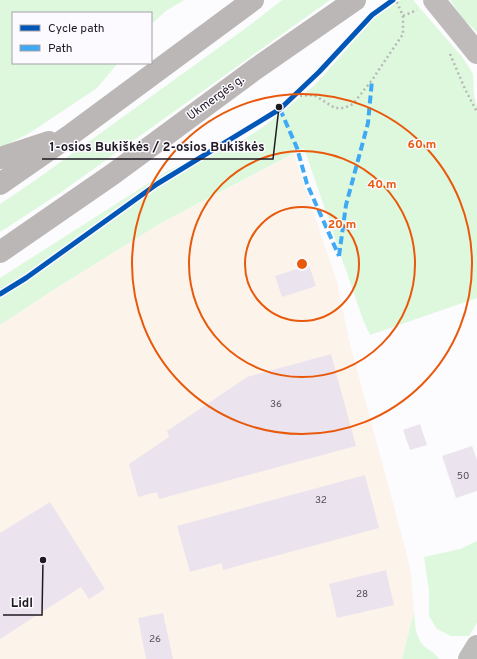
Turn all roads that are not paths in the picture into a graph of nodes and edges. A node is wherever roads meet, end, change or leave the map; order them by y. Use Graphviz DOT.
graph roads {
  1 [pos="253,0"];
  2 [pos="355,0"];
  3 [pos="427,4"];
  4 [pos="477,53"];
  5 [pos="69,136"];
  6 [pos="0,158"];
  7 [pos="0,184"];
  8 [pos="0,252"];
  9 [pos="477,646"];
  10 [pos="469,659"];
  1 -- 5 [label="highway"];
  2 -- 8 [label="highway, Ukmergės g."];
  3 -- 4 [label="main road"];
  5 -- 6 [label="highway"];
  5 -- 7 [label="highway"];
  9 -- 10 [label="street"];
}
